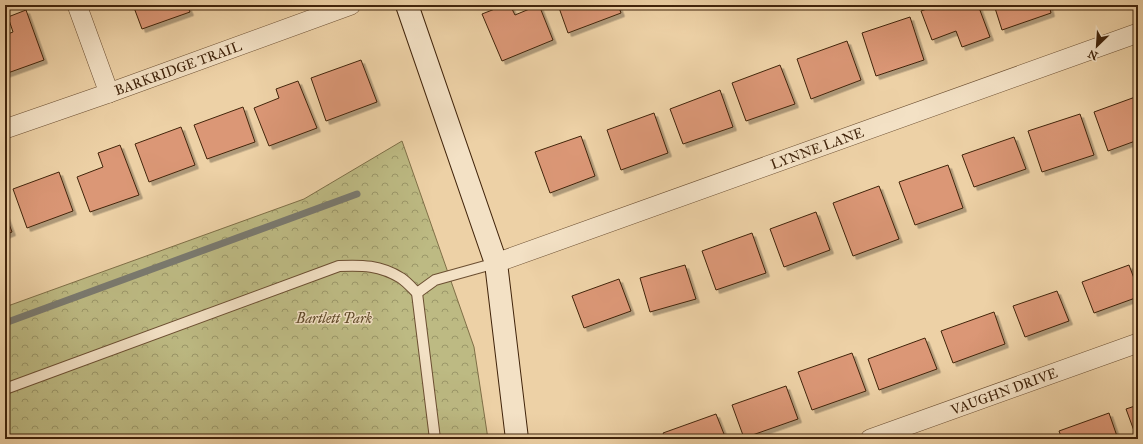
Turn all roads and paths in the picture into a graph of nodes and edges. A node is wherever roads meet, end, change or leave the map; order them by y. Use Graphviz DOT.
graph roads {
  1 [pos="76,5"];
  2 [pos="351,5"];
  3 [pos="407,5"];
  4 [pos="1138,33"];
  5 [pos="109,93"];
  6 [pos="5,129"];
  7 [pos="496,263"];
  8 [pos="417,293"];
  9 [pos="1138,343"];
  10 [pos="5,389"];
  11 [pos="435,439"];
  12 [pos="517,439"];
  13 [pos="870,439"];
  1 -- 5 [label="street"];
  2 -- 5 [label="street, BARKRIDGE TRAIL"];
  3 -- 7 [label="street"];
  4 -- 7 [label="street, LYNNE LANE"];
  5 -- 6 [label="street, BARKRIDGE TRAIL"];
  7 -- 8 [label="lane"];
  7 -- 12 [label="street"];
  8 -- 10 [label="lane"];
  8 -- 11 [label="lane"];
  9 -- 13 [label="street, VAUGHN DRIVE"];
}
